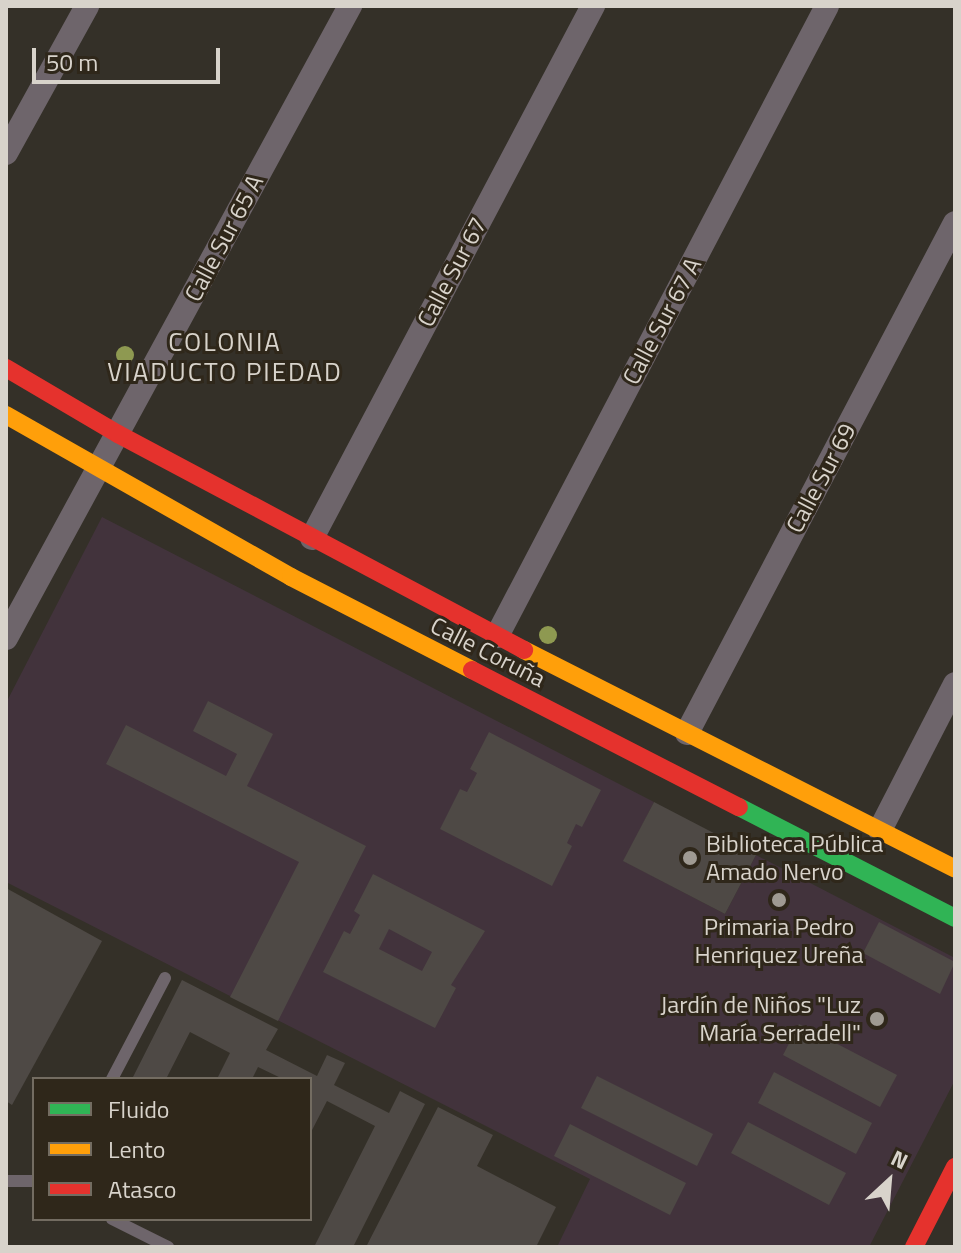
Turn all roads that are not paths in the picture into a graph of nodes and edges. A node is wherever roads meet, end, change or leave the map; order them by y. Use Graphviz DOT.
graph roads {
  1 [pos="87,6"];
  2 [pos="350,6"];
  3 [pos="593,6"];
  4 [pos="827,6"];
  5 [pos="6,153"];
  6 [pos="955,223"];
  7 [pos="6,368"];
  8 [pos="6,415"];
  9 [pos="118,434"];
  10 [pos="99,469"];
  11 [pos="312,538"];
  12 [pos="497,636"];
  13 [pos="6,638"];
  14 [pos="955,684"];
  15 [pos="687,733"];
  16 [pos="880,830"];
  17 [pos="955,869"];
  18 [pos="955,918"];
  19 [pos="165,978"];
  20 [pos="113,1077"];
  21 [pos="955,1167"];
  22 [pos="6,1181"];
  23 [pos="32,1181"];
  24 [pos="116,1221"];
  25 [pos="168,1247"];
  26 [pos="914,1247"];
  1 -- 5 [label="street"];
  2 -- 9 [label="street, Calle Sur 65 A"];
  3 -- 11 [label="street, Calle Sur 67"];
  4 -- 12 [label="street, Calle Sur 67 A"];
  6 -- 15 [label="street, Calle Sur 69"];
  7 -- 9 [label="street, Calle Coruña"];
  8 -- 10 [label="street, Calle Coruña"];
  9 -- 10 [label="street, Calle Sur 65 A"];
  9 -- 11 [label="street, Calle Coruña"];
  10 -- 13 [label="street, Calle Sur 65 A"];
  10 -- 18 [label="street, Calle Coruña"];
  11 -- 12 [label="street, Calle Coruña"];
  12 -- 15 [label="street, Calle Coruña"];
  14 -- 16 [label="street"];
  15 -- 16 [label="street, Calle Coruña"];
  16 -- 17 [label="street, Calle Coruña"];
  19 -- 20 [label="lane"];
  21 -- 26 [label="street"];
  22 -- 23 [label="lane"];
  24 -- 25 [label="lane"];
}
